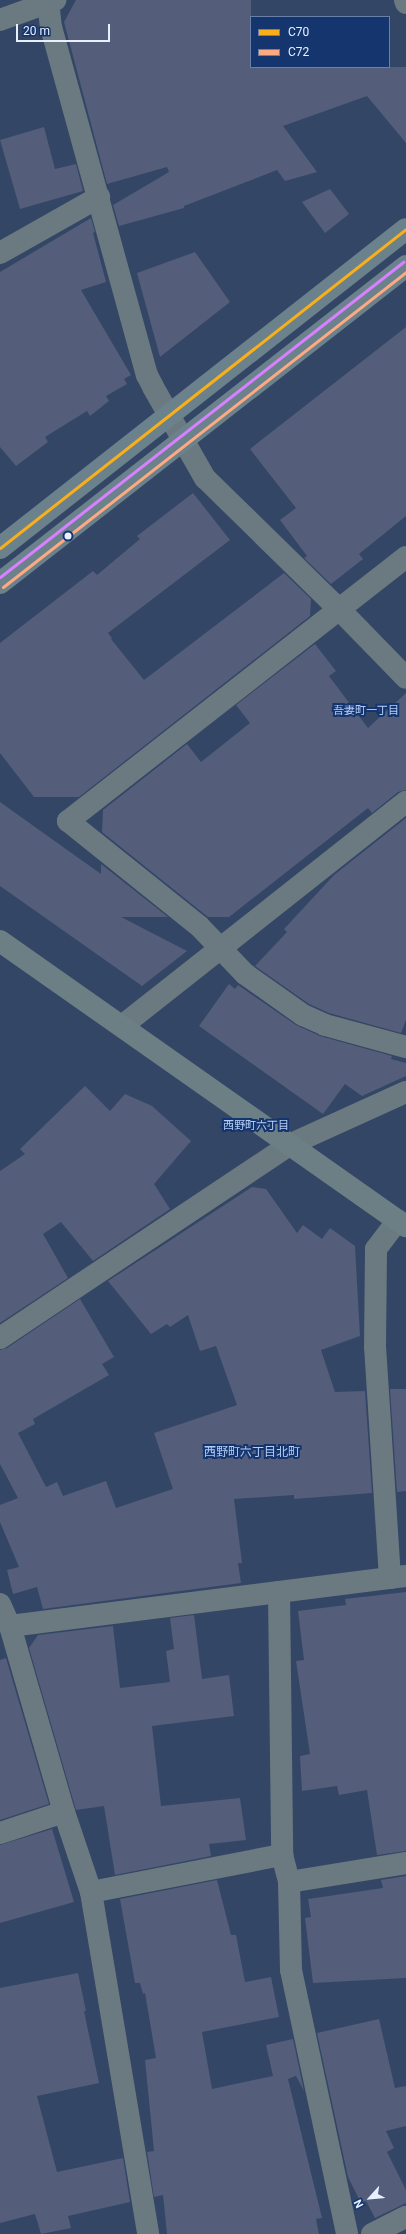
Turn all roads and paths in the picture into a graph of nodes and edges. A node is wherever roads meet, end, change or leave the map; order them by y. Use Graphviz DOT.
graph roads {
  1 [pos="405,0"];
  2 [pos="51,1"];
  3 [pos="406,3"];
  4 [pos="0,20"];
  5 [pos="99,197"];
  6 [pos="406,229"];
  7 [pos="0,253"];
  8 [pos="406,266"];
  9 [pos="168,414"];
  10 [pos="184,440"];
  11 [pos="1,544"];
  12 [pos="406,556"];
  13 [pos="0,583"];
  14 [pos="339,609"];
  15 [pos="406,678"];
  16 [pos="406,802"];
  17 [pos="0,941"];
  18 [pos="221,948"];
  19 [pos="122,1026"];
  20 [pos="406,1047"];
  21 [pos="406,1092"];
  22 [pos="289,1145"];
  23 [pos="402,1223"];
  24 [pos="0,1338"];
  25 [pos="398,1577"];
  26 [pos="279,1592"];
  27 [pos="0,1604"];
  28 [pos="10,1626"];
  29 [pos="64,1812"];
  30 [pos="0,1833"];
  31 [pos="282,1855"];
  32 [pos="406,1863"];
  33 [pos="289,1882"];
  34 [pos="91,1892"];
  35 [pos="406,2217"];
  36 [pos="148,2234"];
  37 [pos="347,2234"];
  38 [pos="372,2234"];
  1 -- 3 [label="street"];
  2 -- 4 [label="street"];
  2 -- 5 [label="street"];
  5 -- 7 [label="street"];
  5 -- 9 [label="street"];
  6 -- 9 [label="highway"];
  8 -- 10 [label="highway"];
  9 -- 10 [label="street"];
  9 -- 11 [label="highway"];
  10 -- 13 [label="highway"];
  10 -- 14 [label="street"];
  12 -- 14 [label="street"];
  14 -- 15 [label="street"];
  14 -- 18 [label="street"];
  16 -- 18 [label="street"];
  17 -- 19 [label="street"];
  18 -- 19 [label="street"];
  18 -- 20 [label="street"];
  19 -- 22 [label="street"];
  21 -- 22 [label="street"];
  22 -- 23 [label="street"];
  22 -- 24 [label="street"];
  23 -- 25 [label="street"];
  25 -- 26 [label="street"];
  26 -- 28 [label="street"];
  26 -- 31 [label="street"];
  27 -- 28 [label="street"];
  28 -- 29 [label="street"];
  29 -- 30 [label="street"];
  29 -- 34 [label="street"];
  31 -- 33 [label="street"];
  31 -- 34 [label="street"];
  32 -- 33 [label="street"];
  33 -- 37 [label="street"];
  34 -- 36 [label="street"];
  35 -- 38 [label="street"];
}
